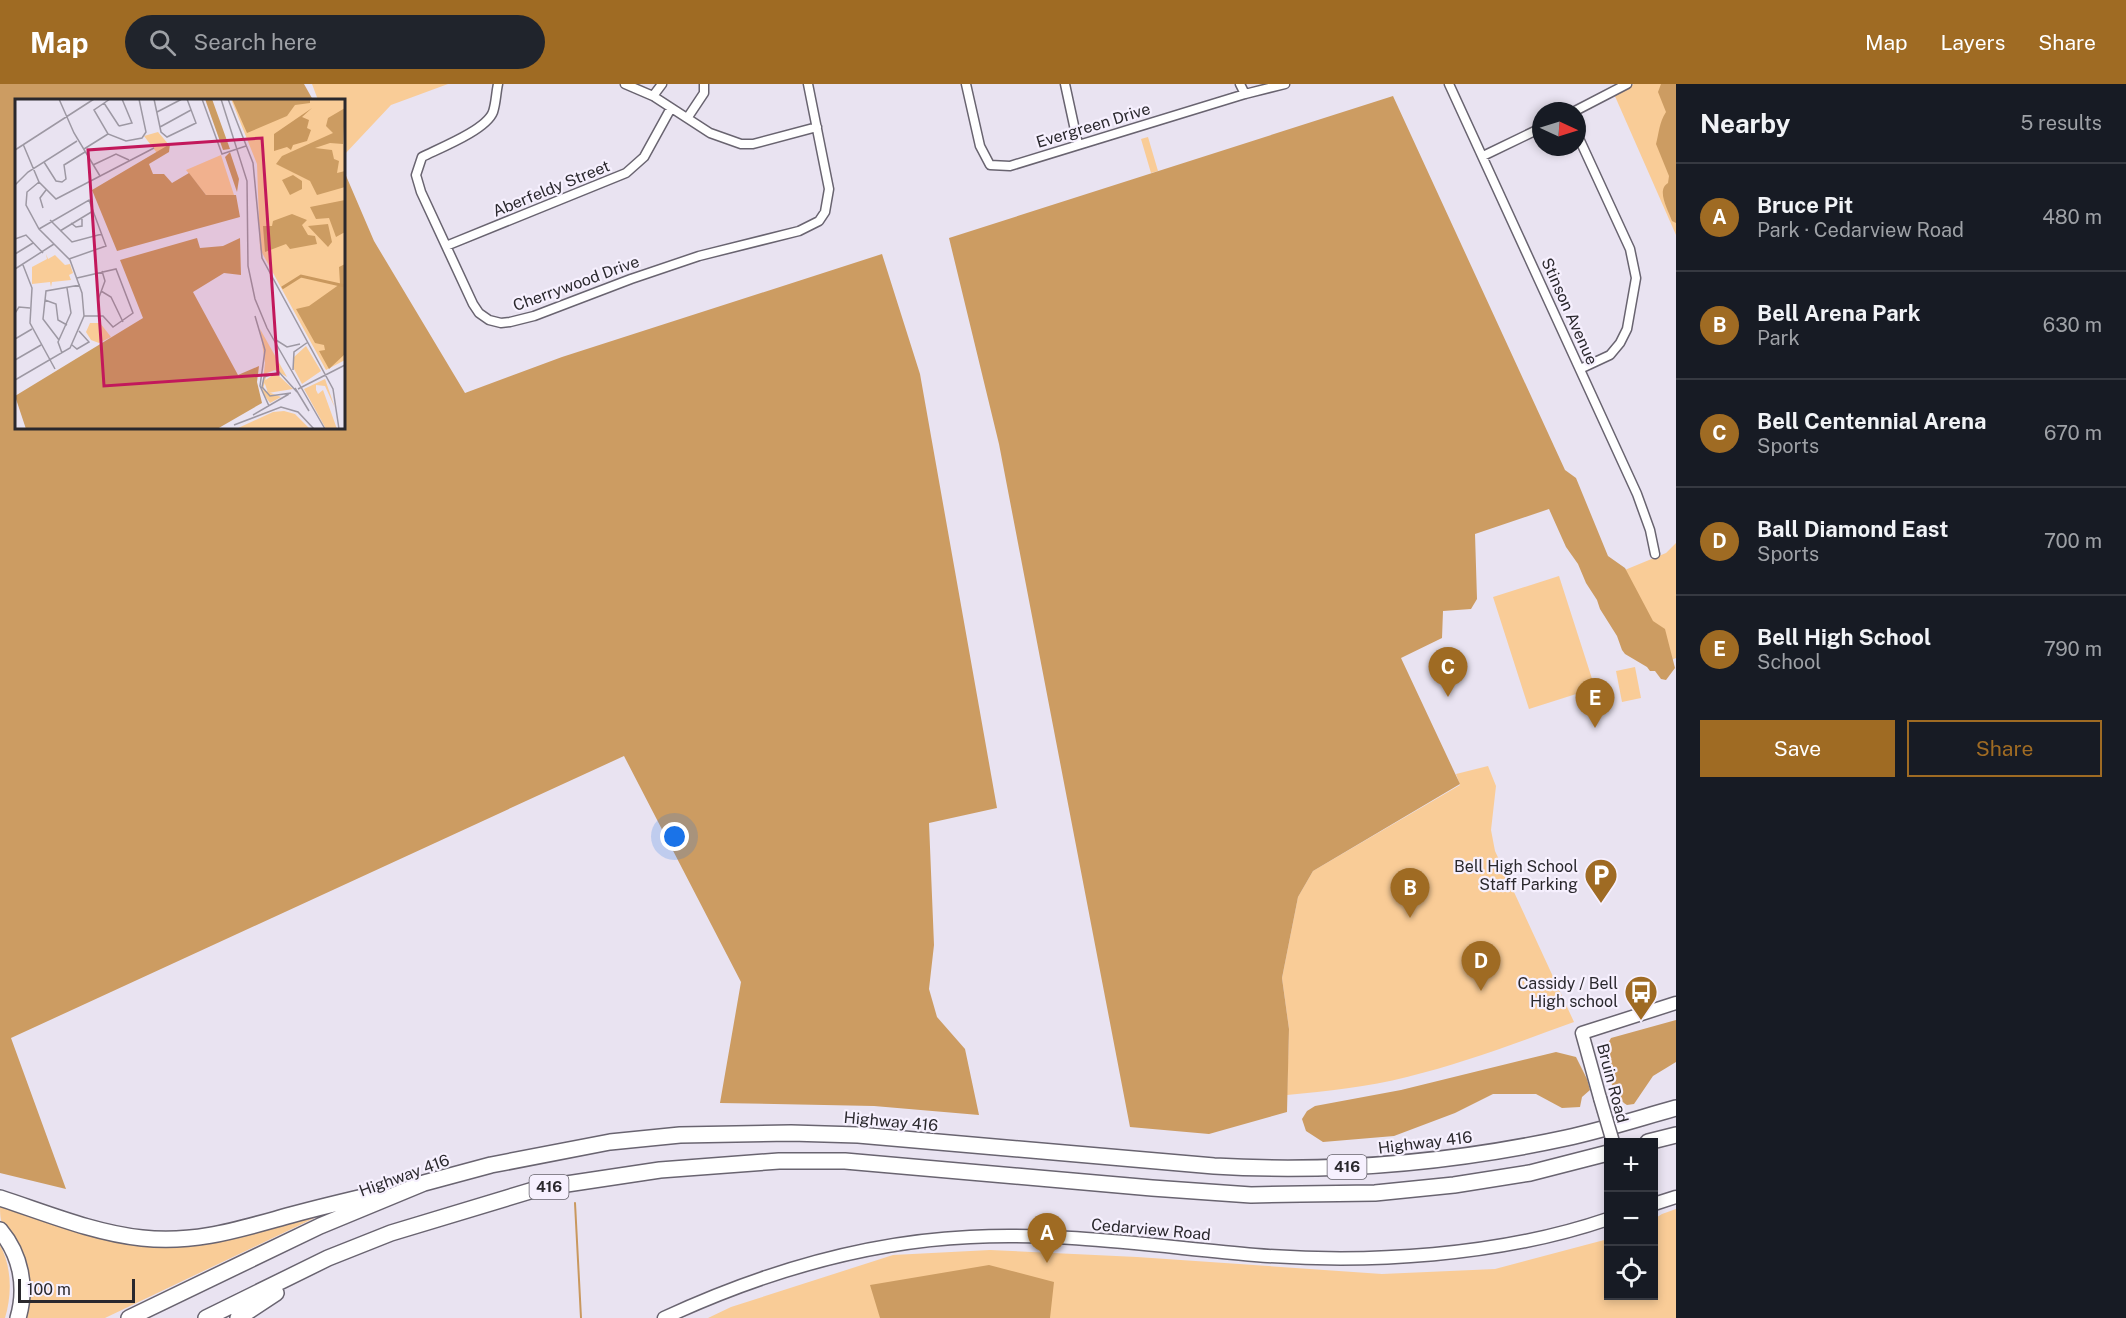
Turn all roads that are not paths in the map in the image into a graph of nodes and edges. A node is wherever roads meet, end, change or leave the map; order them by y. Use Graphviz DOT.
graph roads {
  1 [pos="498,84"];
  2 [pos="625,84"];
  3 [pos="662,84"];
  4 [pos="704,84"];
  5 [pos="808,84"];
  6 [pos="966,84"];
  7 [pos="1065,84"];
  8 [pos="1240,84"];
  9 [pos="1285,84"];
  10 [pos="1449,84"];
  11 [pos="1627,84"];
  12 [pos="1245,94"];
  13 [pos="653,96"];
  14 [pos="1586,105"];
  15 [pos="671,108"];
  16 [pos="688,117"];
  17 [pos="817,128"];
  18 [pos="1532,132"];
  19 [pos="1078,144"];
  20 [pos="1586,154"];
  21 [pos="1483,156"];
  22 [pos="446,246"];
  23 [pos="1580,369"];
  24 [pos="1655,554"];
  25 [pos="1676,1003"];
  26 [pos="1676,1108"];
  27 [pos="1676,1135"];
  28 [pos="1612,1138"];
  29 [pos="1658,1140"];
  30 [pos="1604,1154"];
  31 [pos="424,1183"];
  32 [pos="1676,1197"];
  33 [pos="0,1198"];
  34 [pos="1658,1202"];
  35 [pos="1604,1220"];
  36 [pos="0,1230"];
  37 [pos="328,1258"];
  38 [pos="18,1318"];
  39 [pos="129,1318"];
  40 [pos="206,1318"];
  41 [pos="238,1318"];
  42 [pos="664,1318"];
  1 -- 22 [label="street, Cherrywood Drive"];
  2 -- 13 [label="street"];
  3 -- 13 [label="street"];
  4 -- 16 [label="street"];
  5 -- 17 [label="street, Cherrywood Drive"];
  6 -- 19 [label="street, Evergreen Drive"];
  7 -- 19 [label="street"];
  8 -- 12 [label="street"];
  9 -- 12 [label="street, Evergreen Drive"];
  10 -- 21 [label="street, Stinson Avenue"];
  11 -- 14 [label="street"];
  12 -- 19 [label="street, Evergreen Drive"];
  13 -- 15 [label="street"];
  15 -- 16 [label="street"];
  15 -- 22 [label="street, Aberfeldy Street"];
  16 -- 17 [label="street"];
  17 -- 22 [label="street, Cherrywood Drive"];
  18 -- 21 [label="street"];
  20 -- 23 [label="street"];
  21 -- 23 [label="street, Stinson Avenue"];
  23 -- 24 [label="street, Stinson Avenue"];
  25 -- 28 [label="main road, Bruin Road, bridge"];
  26 -- 31 [label="highway, Highway 416 / 416"];
  27 -- 29 [label="highway"];
  30 -- 37 [label="highway, 416"];
  31 -- 33 [label="highway"];
  31 -- 39 [label="highway, Highway 416 / 416"];
  32 -- 34 [label="main road"];
  35 -- 42 [label="main road, Cedarview Road"];
  36 -- 38 [label="highway"];
  37 -- 40 [label="highway, 416"];
  37 -- 41 [label="highway"];
}
